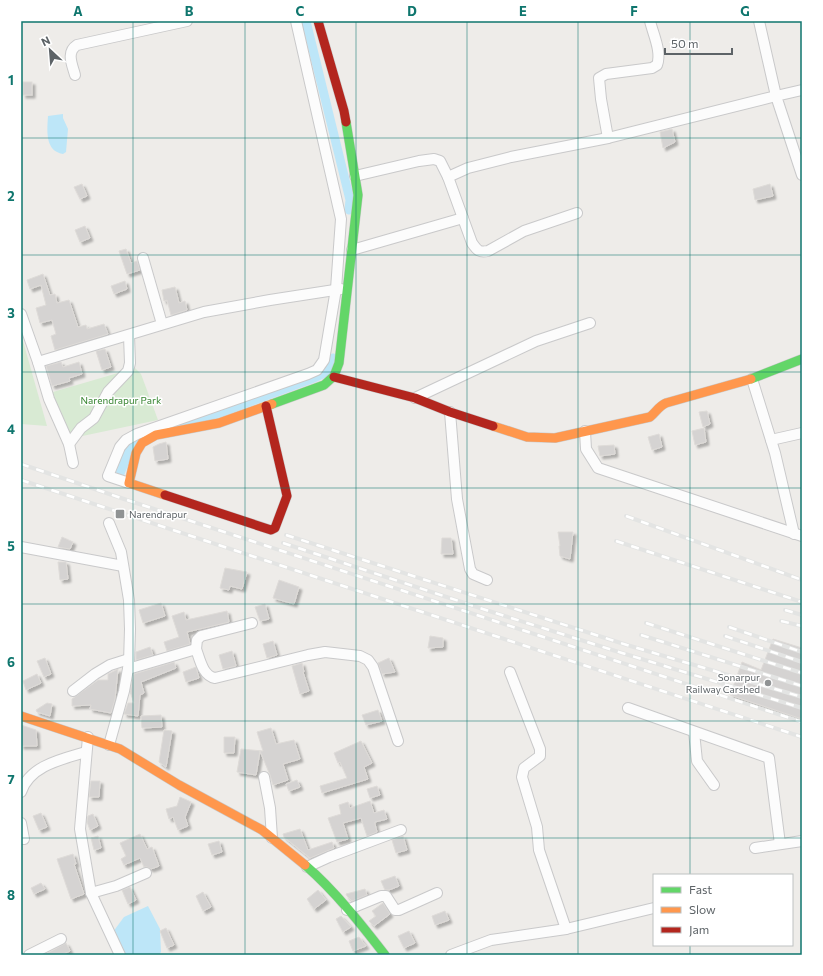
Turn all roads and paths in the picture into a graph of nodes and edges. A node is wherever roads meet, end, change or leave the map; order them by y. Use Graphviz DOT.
graph roads {
  1 [pos="187,21"];
  2 [pos="296,21"];
  3 [pos="318,21"];
  4 [pos="650,21"];
  5 [pos="759,21"];
  6 [pos="75,75"];
  7 [pos="802,90"];
  8 [pos="776,96"];
  9 [pos="608,138"];
  10 [pos="797,149"];
  11 [pos="802,175"];
  12 [pos="355,176"];
  13 [pos="448,177"];
  14 [pos="577,213"];
  15 [pos="463,218"];
  16 [pos="352,250"];
  17 [pos="143,258"];
  18 [pos="348,288"];
  19 [pos="336,289"];
  20 [pos="21,314"];
  21 [pos="590,322"];
  22 [pos="162,324"];
  23 [pos="129,336"];
  24 [pos="802,359"];
  25 [pos="38,362"];
  26 [pos="334,377"];
  27 [pos="752,379"];
  28 [pos="415,398"];
  29 [pos="266,406"];
  30 [pos="450,412"];
  31 [pos="585,431"];
  32 [pos="802,433"];
  33 [pos="771,440"];
  34 [pos="69,444"];
  35 [pos="73,463"];
  36 [pos="129,483"];
  37 [pos="109,523"];
  38 [pos="798,535"];
  39 [pos="21,547"];
  40 [pos="123,566"];
  41 [pos="487,580"];
  42 [pos="252,623"];
  43 [pos="196,649"];
  44 [pos="129,664"];
  45 [pos="510,672"];
  46 [pos="73,691"];
  47 [pos="628,708"];
  48 [pos="21,716"];
  49 [pos="694,732"];
  50 [pos="88,737"];
  51 [pos="398,741"];
  52 [pos="109,745"];
  53 [pos="86,752"];
  54 [pos="264,777"];
  55 [pos="714,785"];
  56 [pos="21,792"];
  57 [pos="21,823"];
  58 [pos="401,830"];
  59 [pos="272,838"];
  60 [pos="24,839"];
  61 [pos="802,841"];
  62 [pos="780,844"];
  63 [pos="755,848"];
  64 [pos="307,867"];
  65 [pos="146,873"];
  66 [pos="91,893"];
  67 [pos="437,893"];
  68 [pos="653,908"];
  69 [pos="347,910"];
  70 [pos="566,929"];
  71 [pos="61,939"];
  72 [pos="29,955"];
  73 [pos="120,955"];
  74 [pos="385,955"];
  75 [pos="451,955"];
  1 -- 6 [label="street"];
  2 -- 19 [label="street"];
  3 -- 12 [label="street"];
  4 -- 9 [label="street"];
  5 -- 8 [label="street"];
  7 -- 8 [label="street"];
  8 -- 9 [label="street"];
  8 -- 10 [label="street"];
  9 -- 13 [label="street"];
  10 -- 11 [label="street"];
  12 -- 13 [label="street"];
  12 -- 16 [label="street"];
  13 -- 15 [label="street"];
  14 -- 15 [label="street"];
  15 -- 16 [label="street"];
  16 -- 18 [label="street"];
  17 -- 22 [label="street"];
  18 -- 19 [label="street"];
  18 -- 26 [label="street"];
  19 -- 22 [label="street"];
  19 -- 36 [label="street"];
  20 -- 25 [label="street"];
  21 -- 28 [label="street"];
  22 -- 23 [label="street"];
  23 -- 25 [label="street"];
  23 -- 34 [label="street"];
  24 -- 27 [label="street"];
  25 -- 34 [label="street"];
  26 -- 28 [label="street"];
  26 -- 29 [label="street"];
  27 -- 31 [label="street"];
  27 -- 33 [label="street"];
  28 -- 30 [label="street"];
  29 -- 36 [label="street"];
  29 -- 36 [label="street"];
  30 -- 31 [label="street"];
  30 -- 41 [label="street"];
  31 -- 38 [label="street"];
  32 -- 33 [label="street"];
  33 -- 38 [label="street"];
  34 -- 35 [label="street"];
  37 -- 40 [label="street"];
  39 -- 40 [label="street"];
  40 -- 44 [label="street"];
  42 -- 43 [label="street"];
  43 -- 44 [label="street"];
  43 -- 51 [label="street"];
  44 -- 46 [label="street"];
  44 -- 52 [label="street"];
  45 -- 70 [label="street"];
  47 -- 49 [label="street"];
  48 -- 50 [label="street"];
  49 -- 55 [label="street"];
  49 -- 62 [label="street"];
  50 -- 52 [label="street"];
  50 -- 53 [label="street"];
  52 -- 59 [label="street"];
  53 -- 56 [label="street"];
  53 -- 66 [label="street"];
  54 -- 59 [label="street"];
  57 -- 60 [label="street"];
  58 -- 64 [label="street"];
  59 -- 64 [label="street"];
  61 -- 62 [label="street"];
  62 -- 63 [label="street"];
  64 -- 69 [label="street"];
  65 -- 66 [label="street"];
  66 -- 73 [label="street"];
  67 -- 69 [label="street"];
  68 -- 70 [label="street"];
  69 -- 74 [label="street"];
  70 -- 75 [label="street"];
  71 -- 72 [label="street"];
}
